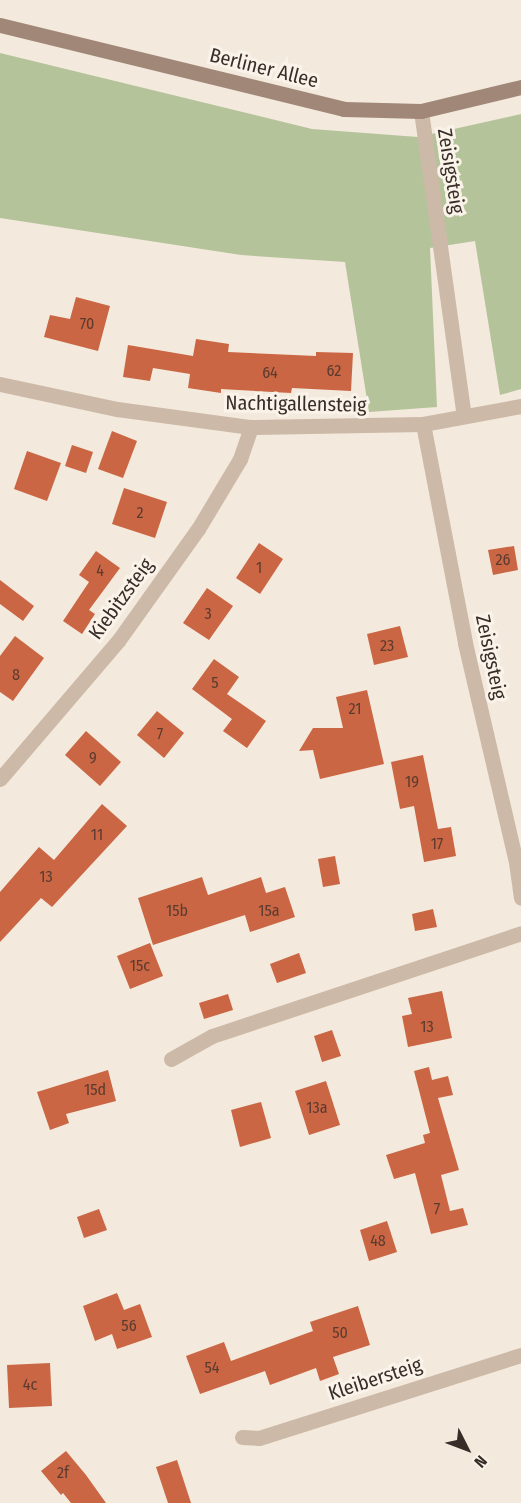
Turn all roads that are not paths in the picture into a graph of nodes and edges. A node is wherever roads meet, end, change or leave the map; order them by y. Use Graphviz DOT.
graph roads {
  1 [pos="0,25"];
  2 [pos="521,87"];
  3 [pos="421,111"];
  4 [pos="0,384"];
  5 [pos="521,406"];
  6 [pos="464,416"];
  7 [pos="423,424"];
  8 [pos="251,427"];
  9 [pos="0,779"];
  10 [pos="521,898"];
  11 [pos="521,933"];
  12 [pos="171,1059"];
  13 [pos="521,1354"];
  14 [pos="242,1437"];
  1 -- 3 [label="main road, Berliner Allee"];
  2 -- 3 [label="main road, Berliner Allee"];
  3 -- 6 [label="street, Zeisigsteig"];
  4 -- 8 [label="street, Nachtigallensteig"];
  5 -- 6 [label="street, Nachtigallensteig"];
  6 -- 7 [label="street, Nachtigallensteig"];
  7 -- 8 [label="street, Nachtigallensteig"];
  7 -- 10 [label="street, Zeisigsteig"];
  8 -- 9 [label="street, Kiebitzsteig"];
  11 -- 12 [label="street"];
  13 -- 14 [label="street, Kleibersteig"];
}
